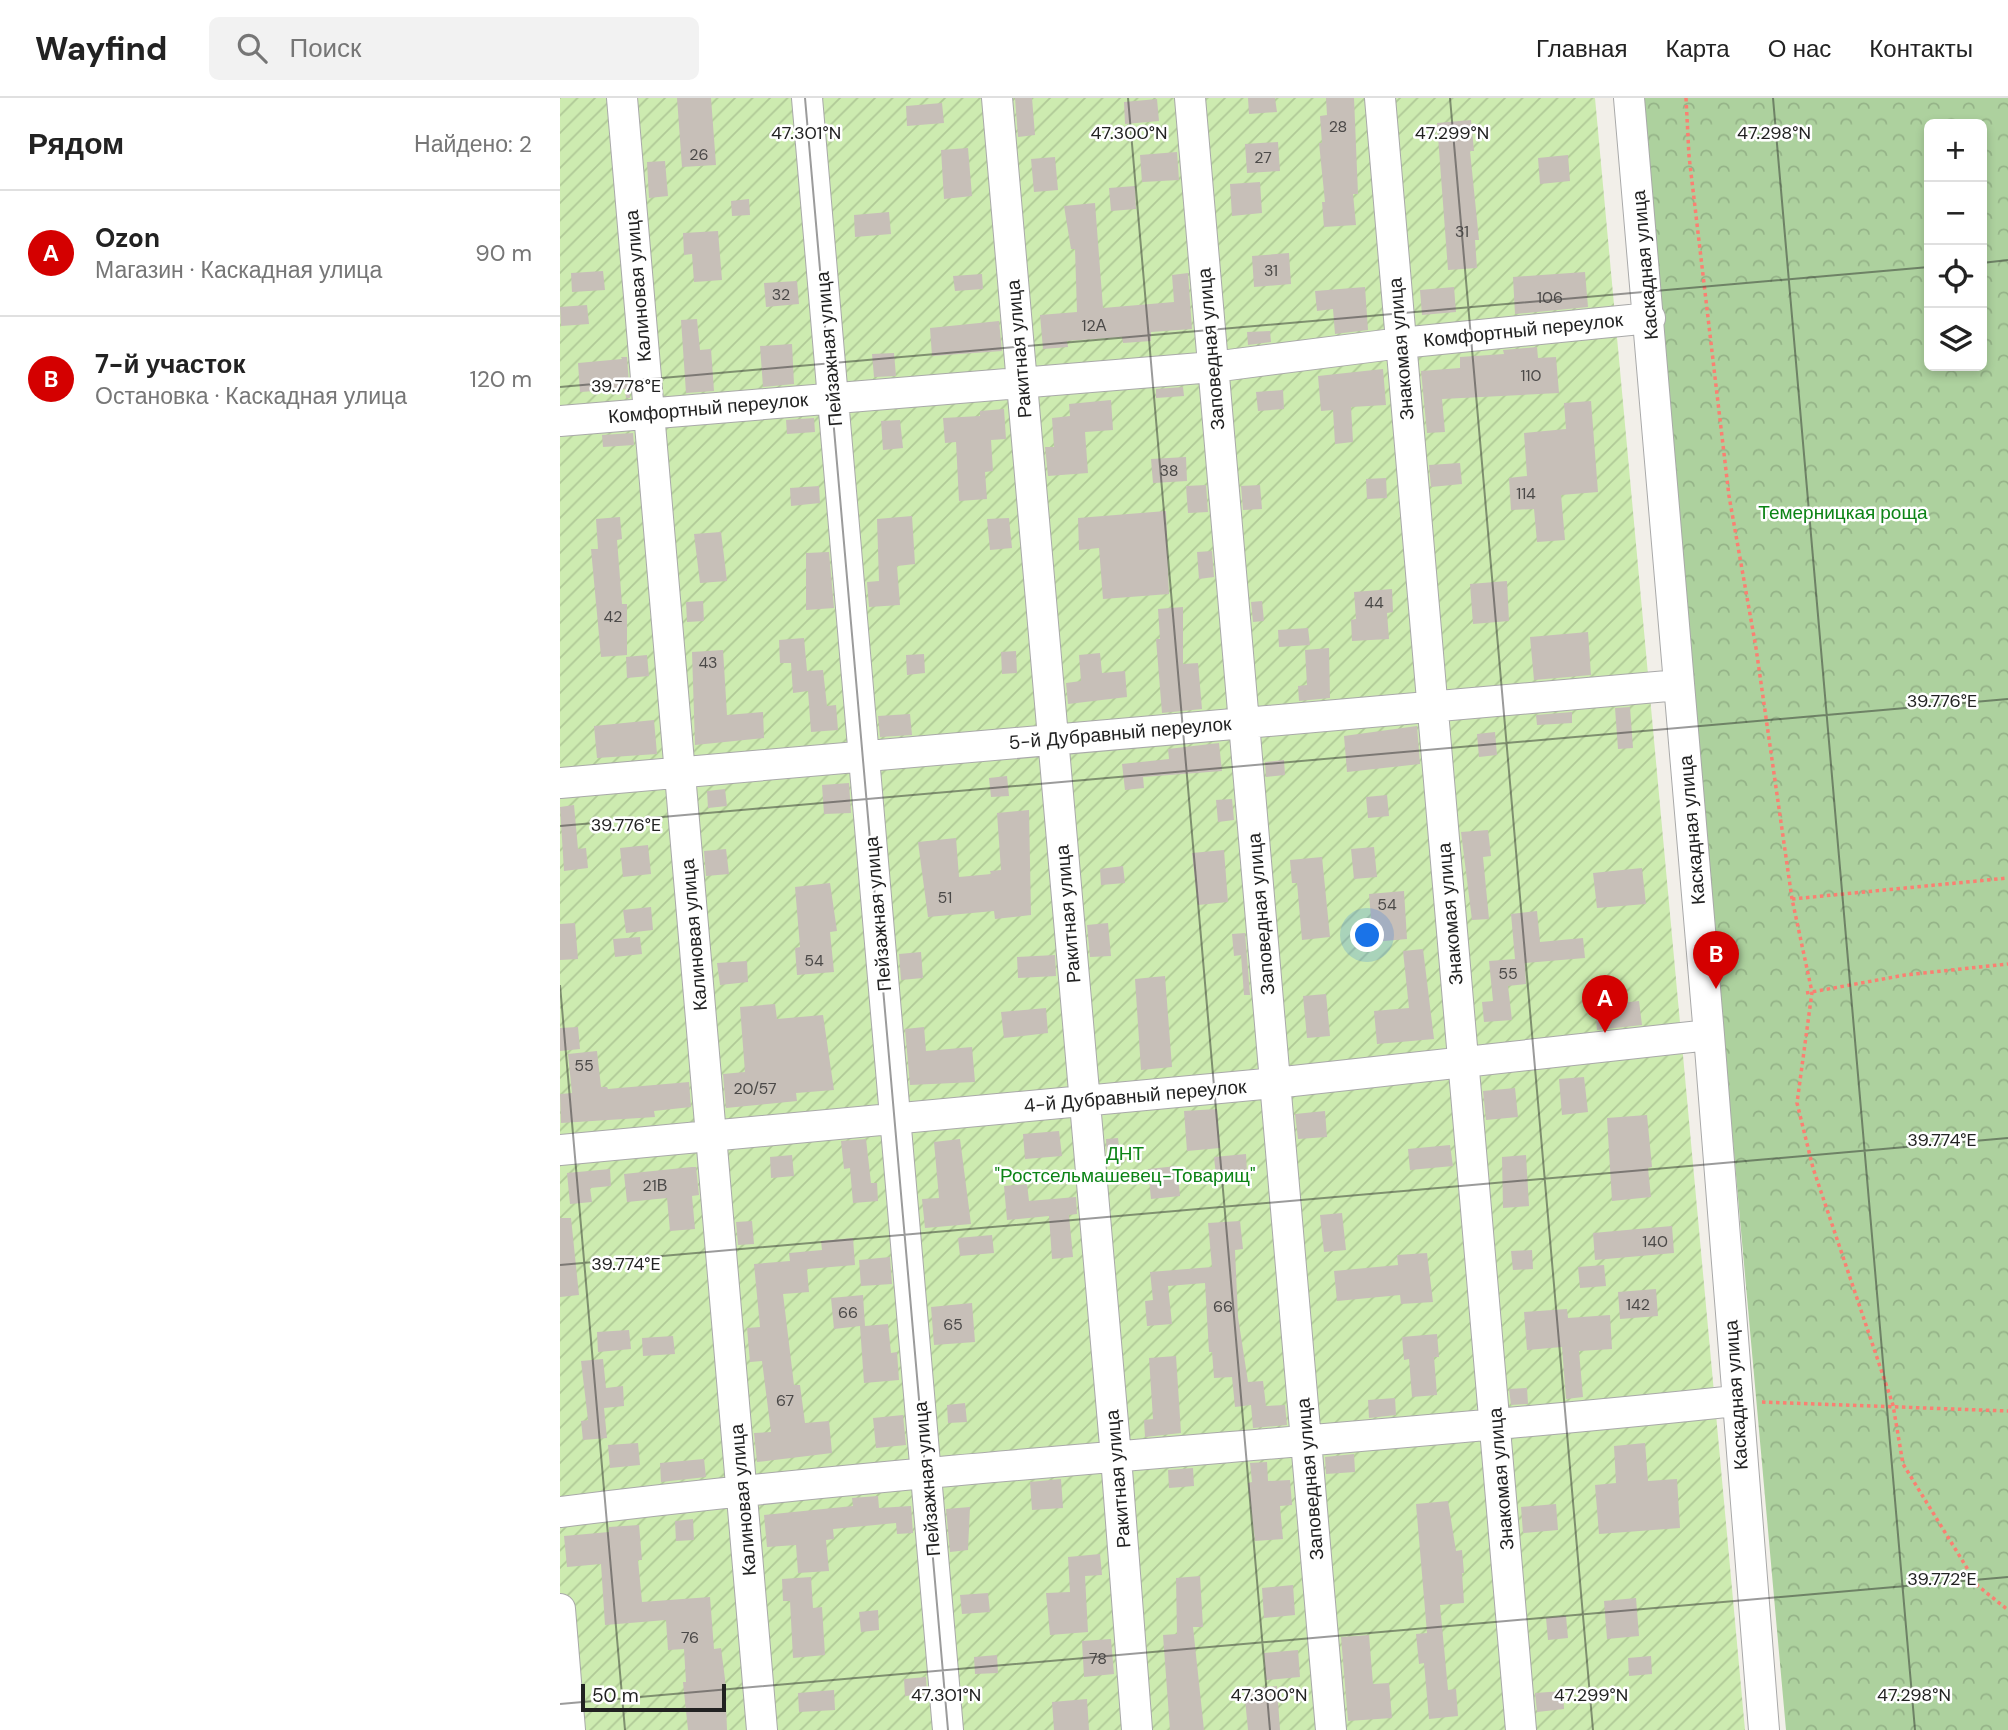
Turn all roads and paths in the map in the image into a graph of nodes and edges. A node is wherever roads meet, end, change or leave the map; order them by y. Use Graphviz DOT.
graph roads {
  1 [pos="622,98"];
  2 [pos="807,98"];
  3 [pos="997,98"];
  4 [pos="1190,98"];
  5 [pos="1380,98"];
  6 [pos="1629,98"];
  7 [pos="1686,98"];
  8 [pos="1650,318"];
  9 [pos="1401,343"];
  10 [pos="1213,367"];
  11 [pos="1022,383"];
  12 [pos="833,398"];
  13 [pos="649,412"];
  14 [pos="560,421"];
  15 [pos="1679,685"];
  16 [pos="1432,704"];
  17 [pos="1244,721"];
  18 [pos="1053,739"];
  19 [pos="864,758"];
  20 [pos="680,770"];
  21 [pos="560,783"];
  22 [pos="2008,878"];
  23 [pos="1792,899"];
  24 [pos="2008,964"];
  25 [pos="1809,992"];
  26 [pos="1709,1035"];
  27 [pos="1463,1064"];
  28 [pos="1275,1083"];
  29 [pos="1085,1099"];
  30 [pos="895,1118"];
  31 [pos="711,1134"];
  32 [pos="560,1150"];
  33 [pos="1735,1401"];
  34 [pos="1893,1405"];
  35 [pos="2008,1411"];
  36 [pos="1497,1427"];
  37 [pos="1306,1438"];
  38 [pos="1116,1457"];
  39 [pos="926,1472"];
  40 [pos="742,1489"];
  41 [pos="560,1512"];
  42 [pos="560,1609"];
  43 [pos="2008,1610"];
  44 [pos="570,1730"];
  45 [pos="762,1730"];
  46 [pos="948,1730"];
  47 [pos="1137,1730"];
  48 [pos="1331,1730"];
  49 [pos="1521,1730"];
  50 [pos="1764,1730"];
  1 -- 13 [label="street, Калиновая улица"];
  2 -- 12 [label="street, Пейзажная улица"];
  3 -- 11 [label="street, Ракитная улица"];
  4 -- 10 [label="street, Заповедная улица"];
  5 -- 9 [label="street, Знакомая улица"];
  6 -- 8 [label="street, Каскадная улица"];
  7 -- 23 [label="path"];
  8 -- 9 [label="street, Комфортный переулок"];
  8 -- 15 [label="street, Каскадная улица"];
  9 -- 10 [label="street, Комфортный переулок"];
  9 -- 16 [label="street, Знакомая улица"];
  10 -- 11 [label="street, Комфортный переулок"];
  10 -- 17 [label="street, Заповедная улица"];
  11 -- 12 [label="street, Комфортный переулок"];
  11 -- 18 [label="street, Ракитная улица"];
  12 -- 13 [label="street, Комфортный переулок"];
  12 -- 19 [label="street, Пейзажная улица"];
  13 -- 14 [label="street, Комфортный переулок"];
  13 -- 20 [label="street, Калиновая улица"];
  15 -- 16 [label="street, 5-й Дубравный переулок"];
  15 -- 26 [label="street, Каскадная улица"];
  16 -- 17 [label="street, 5-й Дубравный переулок"];
  16 -- 27 [label="street, Знакомая улица"];
  17 -- 18 [label="street, 5-й Дубравный переулок"];
  17 -- 28 [label="street, Заповедная улица"];
  18 -- 19 [label="street, 5-й Дубравный переулок"];
  18 -- 29 [label="street, Ракитная улица"];
  19 -- 20 [label="street, 5-й Дубравный переулок"];
  19 -- 30 [label="street, Пейзажная улица"];
  20 -- 21 [label="street, 5-й Дубравный переулок"];
  20 -- 31 [label="street, Калиновая улица"];
  22 -- 23 [label="path"];
  23 -- 25 [label="path"];
  24 -- 25 [label="path"];
  25 -- 34 [label="path"];
  26 -- 27 [label="street, 4-й Дубравный переулок"];
  26 -- 33 [label="street, Каскадная улица"];
  27 -- 28 [label="street, 4-й Дубравный переулок"];
  27 -- 36 [label="street, Знакомая улица"];
  28 -- 29 [label="street, 4-й Дубравный переулок"];
  28 -- 37 [label="street, Заповедная улица"];
  29 -- 30 [label="street, 4-й Дубравный переулок"];
  29 -- 38 [label="street, Ракитная улица"];
  30 -- 31 [label="street, 4-й Дубравный переулок"];
  30 -- 39 [label="street, Пейзажная улица"];
  31 -- 32 [label="street, 4-й Дубравный переулок"];
  31 -- 40 [label="street, Калиновая улица"];
  33 -- 34 [label="path"];
  33 -- 36 [label="street"];
  33 -- 50 [label="street, Каскадная улица"];
  34 -- 35 [label="path"];
  34 -- 43 [label="path"];
  36 -- 37 [label="street"];
  36 -- 49 [label="street, Знакомая улица"];
  37 -- 38 [label="street"];
  37 -- 48 [label="street, Заповедная улица"];
  38 -- 39 [label="street"];
  38 -- 47 [label="street, Ракитная улица"];
  39 -- 40 [label="street"];
  39 -- 46 [label="street, Пейзажная улица"];
  40 -- 41 [label="street"];
  40 -- 45 [label="street, Калиновая улица"];
  42 -- 44 [label="street"];
}
